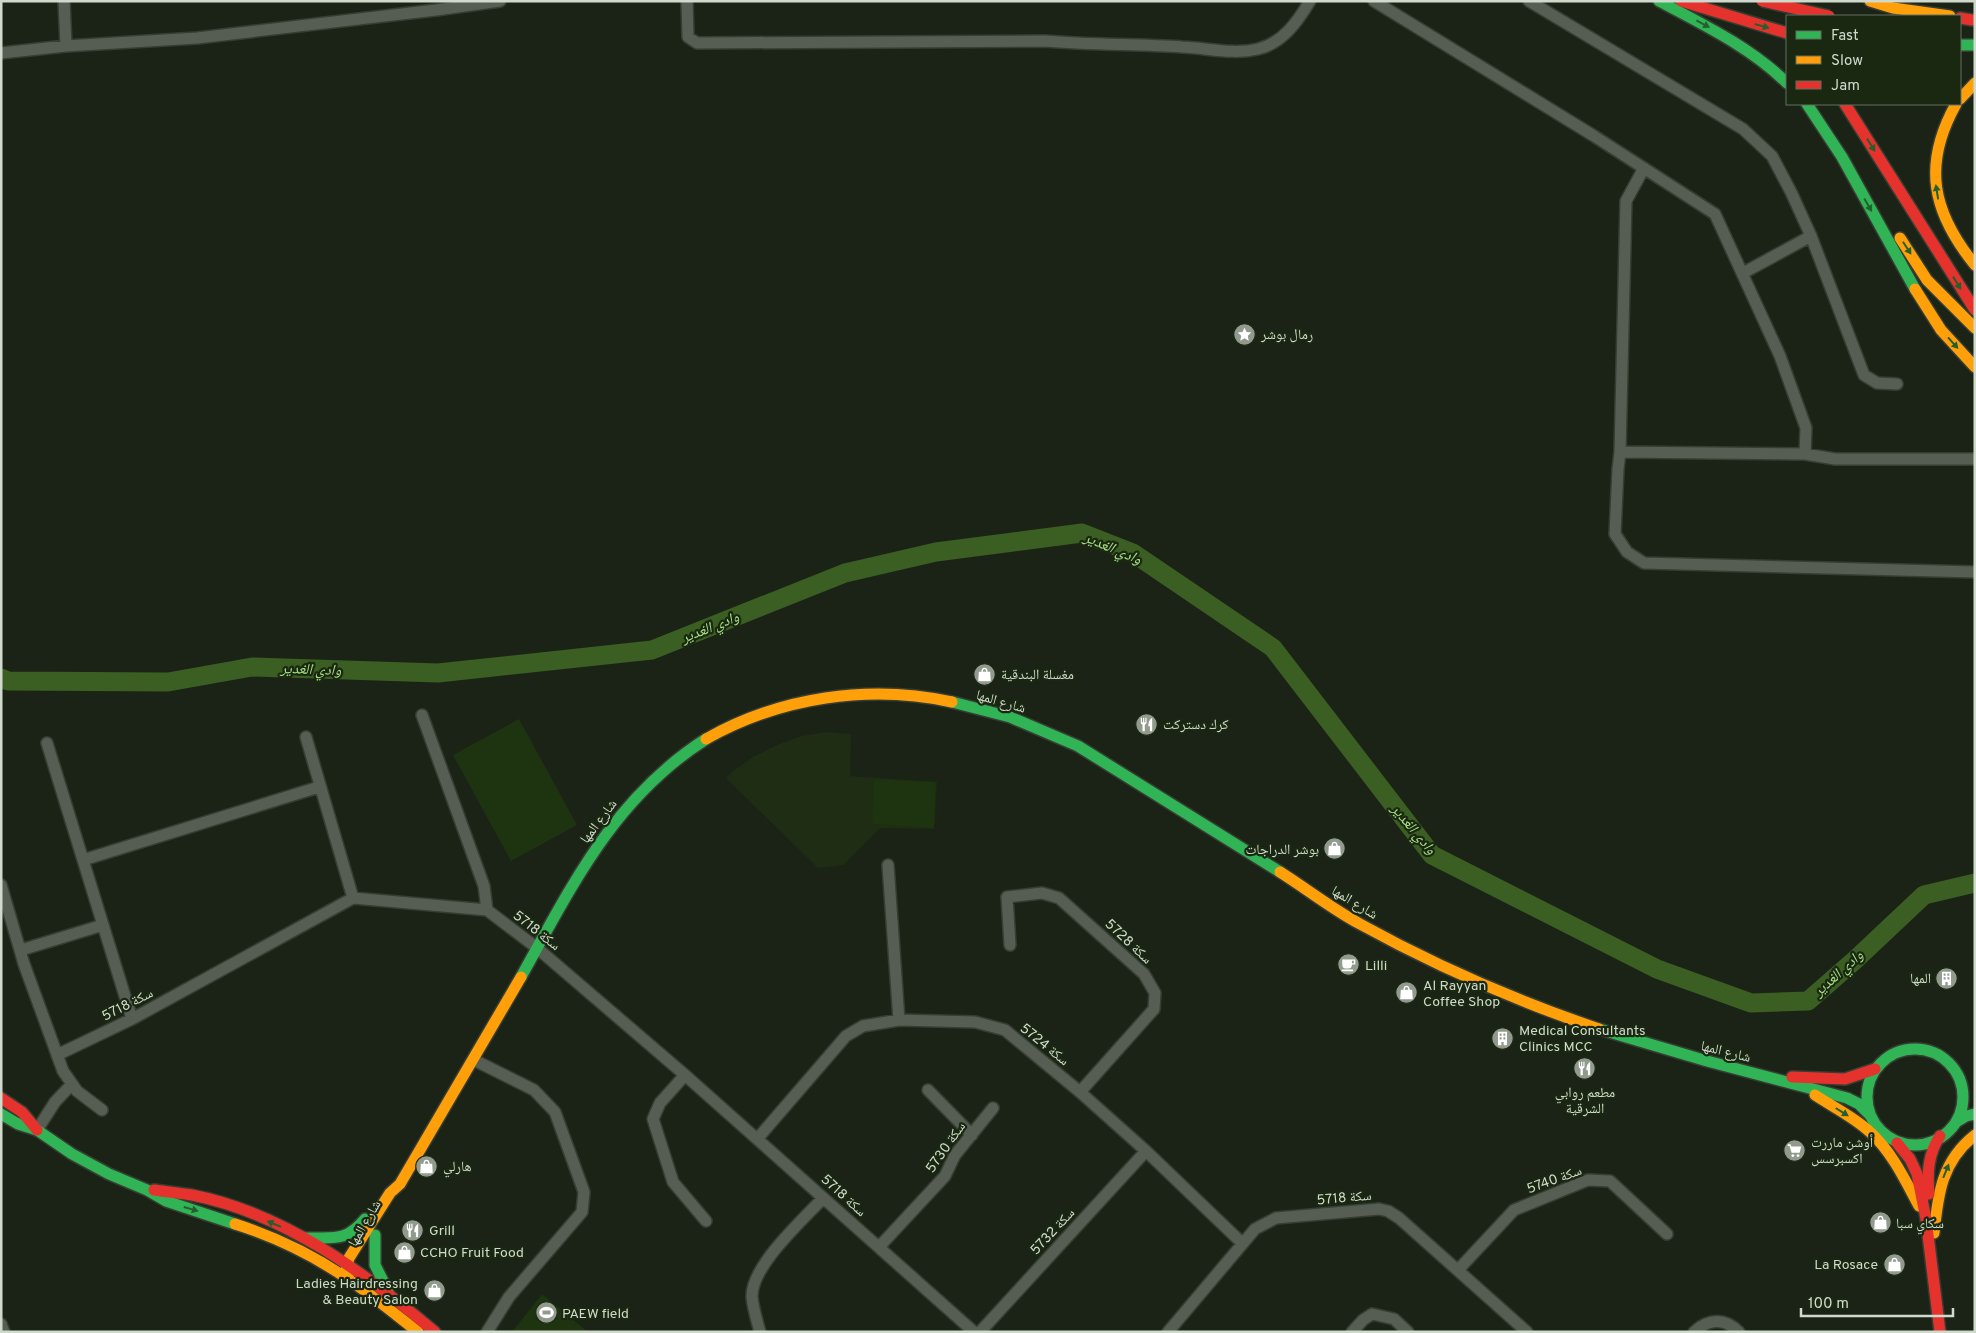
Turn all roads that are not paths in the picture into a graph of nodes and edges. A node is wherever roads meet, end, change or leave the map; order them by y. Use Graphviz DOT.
graph roads {
  1 [pos="64,1"];
  2 [pos="500,1"];
  3 [pos="687,1"];
  4 [pos="1310,1"];
  5 [pos="1374,1"];
  6 [pos="1529,1"];
  7 [pos="1659,1"];
  8 [pos="1681,1"];
  9 [pos="1762,1"];
  10 [pos="1870,1"];
  11 [pos="419,7"];
  12 [pos="1825,15"];
  13 [pos="1943,15"];
  14 [pos="1786,33"];
  15 [pos="1961,45"];
  16 [pos="1975,45"];
  17 [pos="66,46"];
  18 [pos="1,54"];
  19 [pos="1752,54"];
  20 [pos="1786,74"];
  21 [pos="1786,82"];
  22 [pos="1975,83"];
  23 [pos="1961,97"];
  24 [pos="1808,105"];
  25 [pos="1815,105"];
  26 [pos="1846,105"];
  27 [pos="1955,105"];
  28 [pos="1644,168"];
  29 [pos="1812,236"];
  30 [pos="1975,265"];
  31 [pos="1743,273"];
  32 [pos="1975,310"];
  33 [pos="1975,328"];
  34 [pos="1975,367"];
  35 [pos="1897,384"];
  36 [pos="1620,452"];
  37 [pos="1805,454"];
  38 [pos="1975,459"];
  39 [pos="1975,572"];
  40 [pos="422,715"];
  41 [pos="306,737"];
  42 [pos="47,743"];
  43 [pos="320,787"];
  44 [pos="83,860"];
  45 [pos="888,865"];
  46 [pos="1,885"];
  47 [pos="353,898"];
  48 [pos="487,910"];
  49 [pos="103,925"];
  50 [pos="1010,945"];
  51 [pos="537,948"];
  52 [pos="21,950"];
  53 [pos="132,1019"];
  54 [pos="899,1020"];
  55 [pos="58,1055"];
  56 [pos="474,1060"];
  57 [pos="1875,1070"];
  58 [pos="1758,1074"];
  59 [pos="685,1075"];
  60 [pos="1960,1080"];
  61 [pos="71,1085"];
  62 [pos="1800,1087"];
  63 [pos="928,1090"];
  64 [pos="1975,1091"];
  65 [pos="1080,1092"];
  66 [pos="1,1098"];
  67 [pos="993,1108"];
  68 [pos="102,1110"];
  69 [pos="1,1114"];
  70 [pos="1975,1114"];
  71 [pos="1870,1115"];
  72 [pos="1956,1122"];
  73 [pos="37,1130"];
  74 [pos="972,1135"];
  75 [pos="1975,1135"];
  76 [pos="1940,1136"];
  77 [pos="758,1138"];
  78 [pos="1897,1143"];
  79 [pos="1146,1151"];
  80 [pos="400,1184"];
  81 [pos="147,1190"];
  82 [pos="823,1198"];
  83 [pos="377,1214"];
  84 [pos="1926,1219"];
  85 [pos="706,1221"];
  86 [pos="1667,1234"];
  87 [pos="375,1235"];
  88 [pos="1934,1236"];
  89 [pos="303,1238"];
  90 [pos="1242,1243"];
  91 [pos="879,1247"];
  92 [pos="349,1270"];
  93 [pos="1458,1270"];
  94 [pos="1934,1274"];
  95 [pos="388,1293"];
  96 [pos="1,1324"];
  97 [pos="1175,1329"];
  98 [pos="4,1332"];
  99 [pos="418,1332"];
  100 [pos="435,1332"];
  101 [pos="487,1332"];
  102 [pos="760,1332"];
  103 [pos="974,1332"];
  104 [pos="980,1332"];
  105 [pos="1352,1332"];
  106 [pos="1408,1332"];
  107 [pos="1527,1332"];
  108 [pos="1694,1332"];
  109 [pos="1739,1332"];
  110 [pos="1940,1332"];
  1 -- 17 [label="street"];
  2 -- 11 [label="street"];
  3 -- 4 [label="street"];
  5 -- 28 [label="street"];
  6 -- 29 [label="street"];
  7 -- 19 [label="main road, one-way"];
  8 -- 14 [label="main road, one-way"];
  9 -- 12 [label="main road, bridge"];
  10 -- 13 [label="main road"];
  11 -- 17 [label="street"];
  15 -- 16 [label="main road"];
  17 -- 18 [label="street"];
  19 -- 20 [label="main road"];
  19 -- 21 [label="main road"];
  22 -- 23 [label="main road"];
  24 -- 34 [label="main road, one-way"];
  25 -- 33 [label="main road, one-way"];
  26 -- 32 [label="main road, one-way"];
  30 -- 27 [label="main road, one-way"];
  28 -- 31 [label="street"];
  28 -- 36 [label="street"];
  29 -- 31 [label="street"];
  29 -- 35 [label="street"];
  31 -- 37 [label="street"];
  36 -- 37 [label="street"];
  36 -- 39 [label="street"];
  37 -- 38 [label="street"];
  40 -- 48 [label="street"];
  41 -- 43 [label="street"];
  42 -- 44 [label="street"];
  43 -- 44 [label="street"];
  43 -- 47 [label="street"];
  44 -- 49 [label="street"];
  45 -- 54 [label="street"];
  46 -- 52 [label="street"];
  47 -- 48 [label="street"];
  47 -- 53 [label="street, سكة 5718"];
  48 -- 51 [label="street, سكة 5718"];
  49 -- 52 [label="street"];
  49 -- 53 [label="street"];
  50 -- 65 [label="street, سكة 5728"];
  51 -- 56 [label="main road, شارع المها"];
  51 -- 58 [label="main road, شارع المها"];
  51 -- 59 [label="street, سكة 5718"];
  52 -- 55 [label="street"];
  53 -- 55 [label="street, سكة 5718"];
  54 -- 65 [label="street, سكة 5724"];
  54 -- 77 [label="street, سكة 5724"];
  55 -- 61 [label="street"];
  56 -- 80 [label="main road, شارع المها"];
  56 -- 101 [label="street"];
  57 -- 58 [label="main road, شارع المها"];
  57 -- 60 [label="main road"];
  57 -- 71 [label="main road"];
  58 -- 62 [label="main road, شارع المها"];
  59 -- 77 [label="street, سكة 5718"];
  59 -- 85 [label="street"];
  60 -- 64 [label="main road"];
  60 -- 72 [label="main road"];
  61 -- 68 [label="street"];
  61 -- 73 [label="street"];
  62 -- 71 [label="main road, شارع المها"];
  62 -- 84 [label="main road, one-way"];
  63 -- 74 [label="street"];
  65 -- 79 [label="street, سكة 5724"];
  66 -- 73 [label="main road"];
  67 -- 74 [label="street, سكة 5730"];
  69 -- 73 [label="main road"];
  70 -- 72 [label="main road"];
  71 -- 78 [label="main road"];
  72 -- 76 [label="main road"];
  73 -- 81 [label="main road"];
  74 -- 91 [label="street, سكة 5730"];
  88 -- 75 [label="main road, one-way"];
  76 -- 78 [label="main road"];
  76 -- 88 [label="main road"];
  77 -- 82 [label="street, سكة 5718"];
  78 -- 84 [label="main road"];
  79 -- 90 [label="street, سكة 5724"];
  79 -- 104 [label="street, سكة 5732"];
  80 -- 83 [label="main road, شارع المها"];
  80 -- 87 [label="main road, شارع المها"];
  89 -- 81 [label="main road, one-way"];
  81 -- 92 [label="main road, one-way"];
  82 -- 91 [label="street, سكة 5718"];
  82 -- 102 [label="street"];
  83 -- 89 [label="main road"];
  83 -- 92 [label="main road, شارع المها"];
  84 -- 94 [label="main road"];
  86 -- 93 [label="street, سكة 5740"];
  87 -- 92 [label="main road, شارع المها"];
  87 -- 95 [label="main road"];
  88 -- 94 [label="main road"];
  89 -- 92 [label="main road"];
  90 -- 93 [label="street, سكة 5718"];
  90 -- 97 [label="street, سكة 5718"];
  91 -- 103 [label="street, سكة 5718"];
  92 -- 95 [label="main road"];
  92 -- 99 [label="main road"];
  93 -- 107 [label="street, سكة 5718"];
  94 -- 110 [label="main road"];
  95 -- 100 [label="main road"];
  96 -- 98 [label="street"];
  105 -- 106 [label="street"];
  108 -- 109 [label="street"];
}
